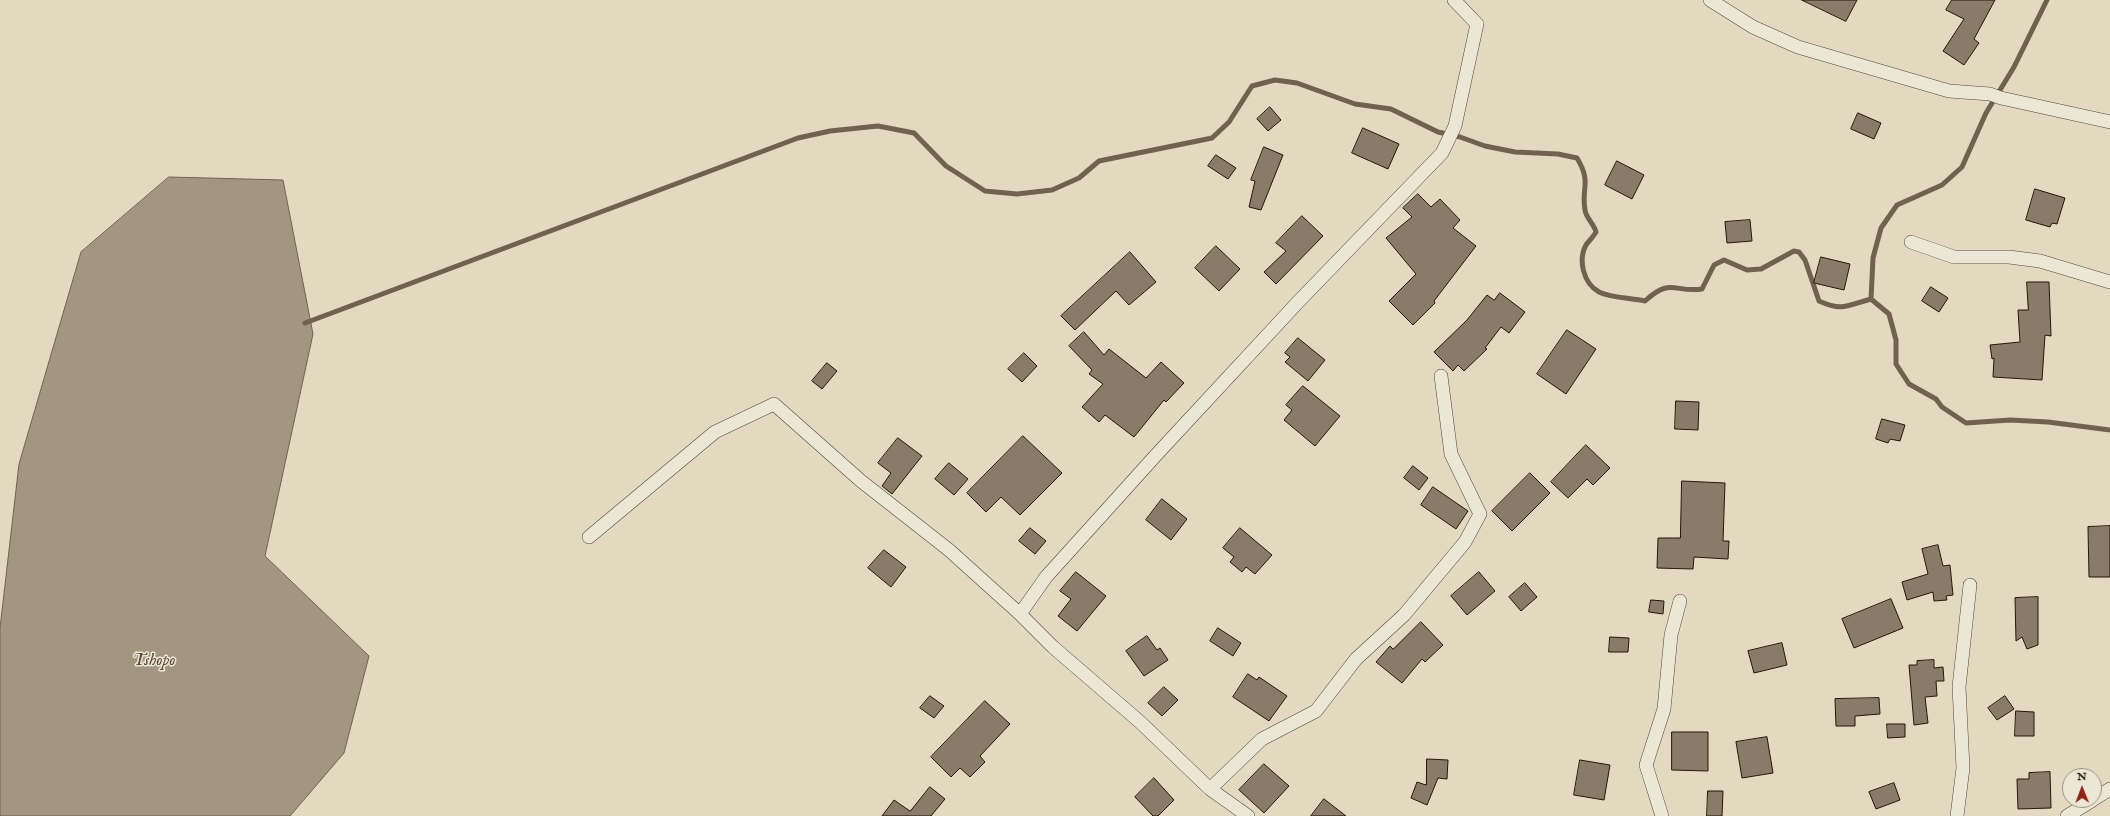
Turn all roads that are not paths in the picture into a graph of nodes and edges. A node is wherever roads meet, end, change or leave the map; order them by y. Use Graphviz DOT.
graph roads {
  1 [pos="1454,0"];
  2 [pos="1710,0"];
  3 [pos="2110,122"];
  4 [pos="1911,242"];
  5 [pos="2110,282"];
  6 [pos="1441,376"];
  7 [pos="589,537"];
  8 [pos="1970,585"];
  9 [pos="1680,601"];
  10 [pos="1020,614"];
  11 [pos="1210,788"];
  12 [pos="2080,808"];
  13 [pos="1248,816"];
  14 [pos="1662,816"];
  15 [pos="1957,816"];
  16 [pos="2067,816"];
  1 -- 10 [label="street"];
  2 -- 3 [label="street"];
  4 -- 5 [label="street"];
  6 -- 11 [label="street"];
  7 -- 10 [label="street"];
  8 -- 15 [label="street"];
  9 -- 14 [label="street"];
  10 -- 11 [label="street"];
  11 -- 13 [label="street"];
  12 -- 16 [label="street"];
}
